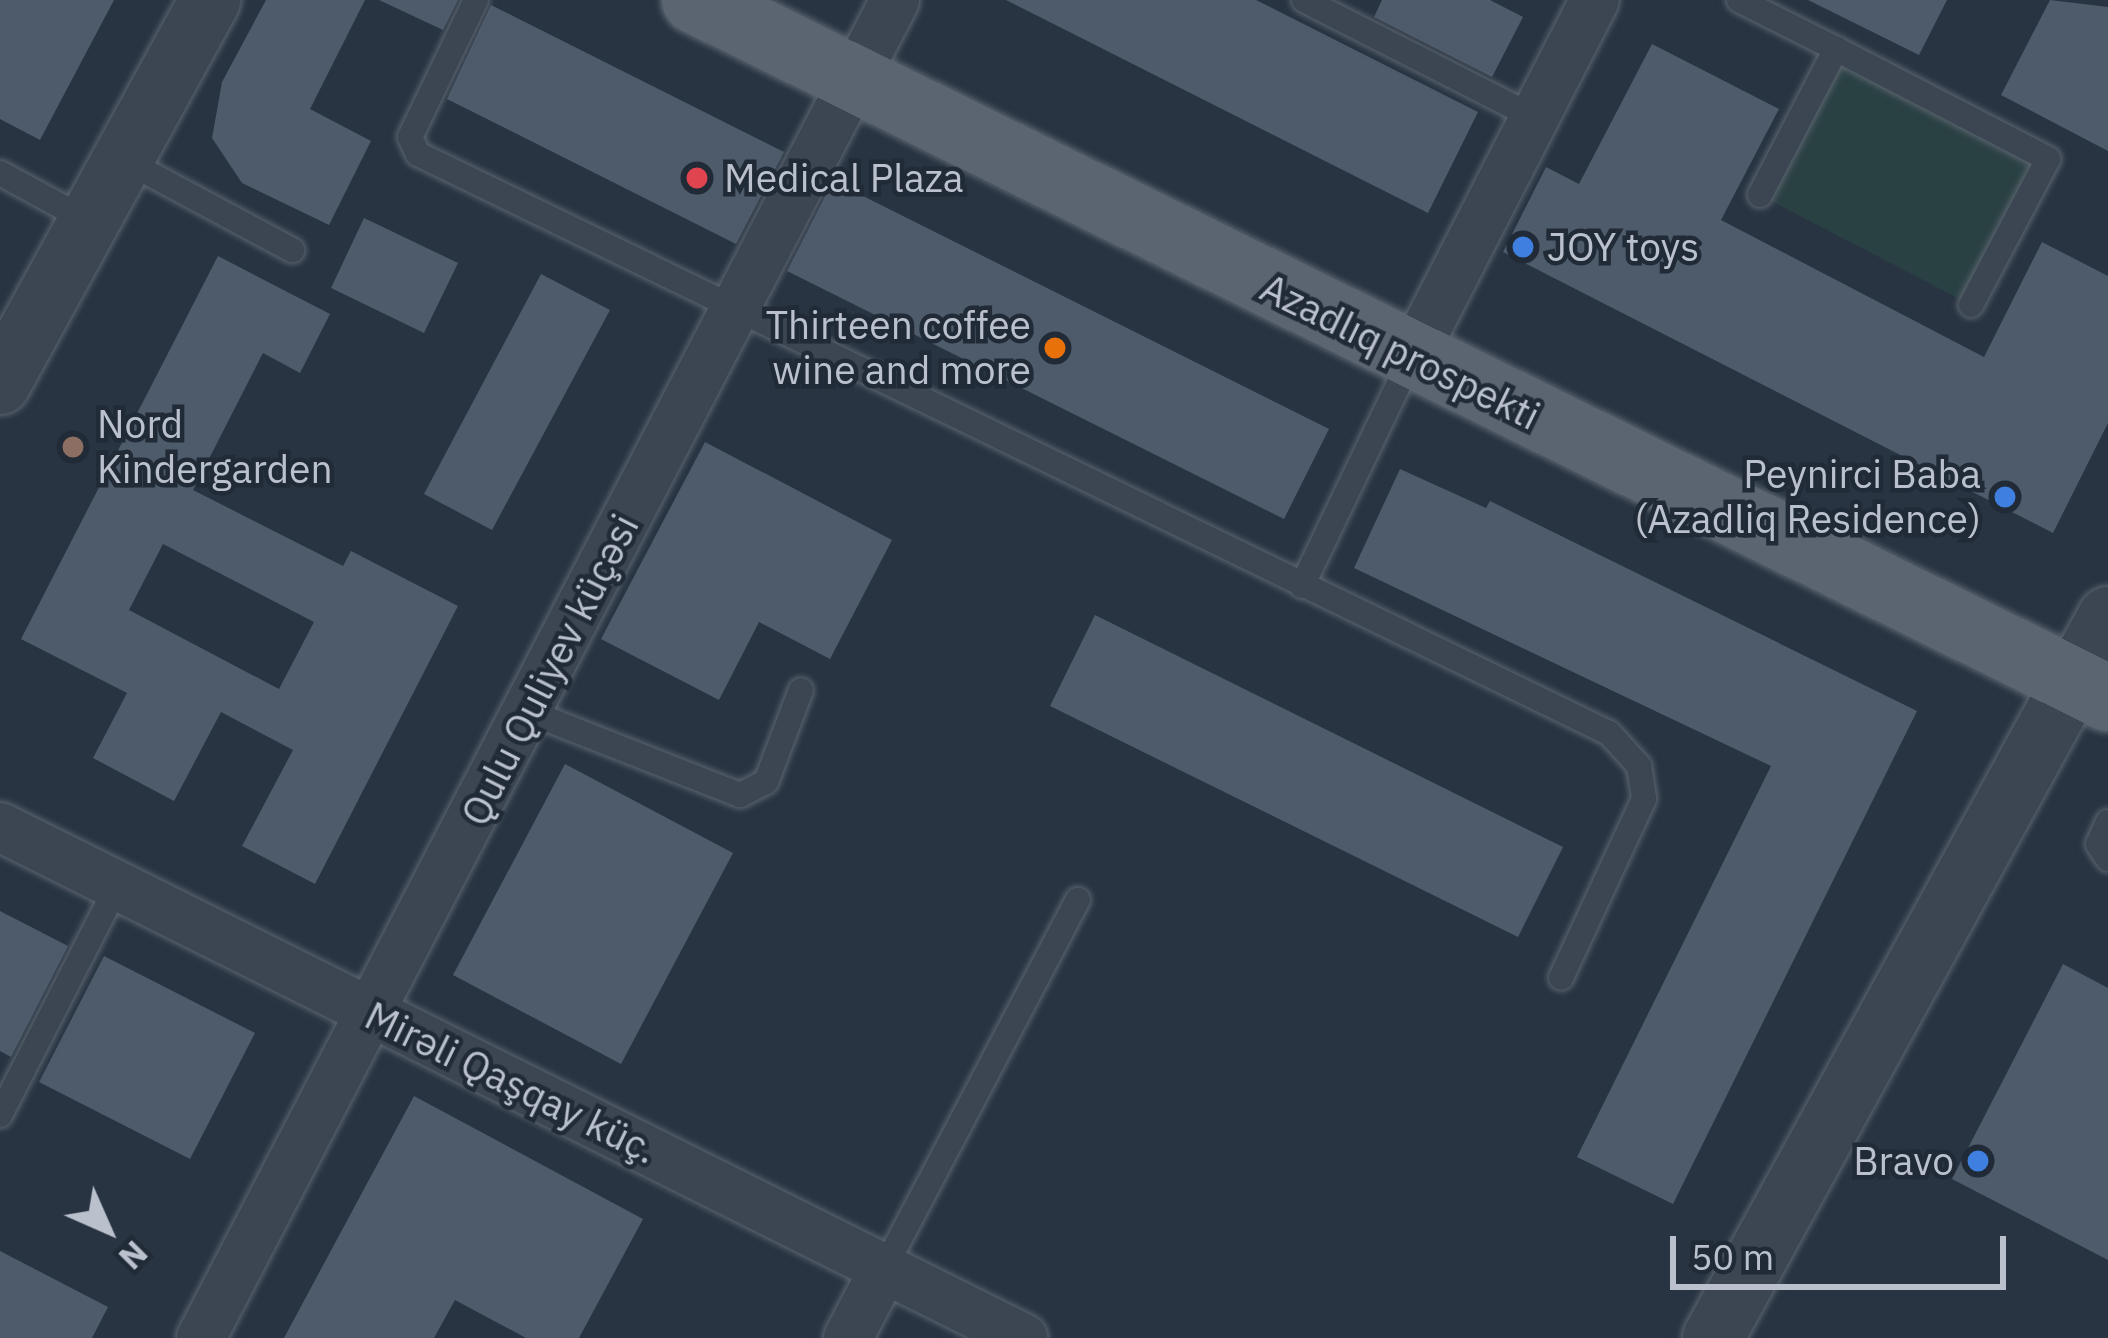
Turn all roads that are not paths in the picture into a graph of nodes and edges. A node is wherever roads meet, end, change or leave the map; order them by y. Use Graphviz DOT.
graph roads {
  1 [pos="210,0"];
  2 [pos="476,0"];
  3 [pos="695,0"];
  4 [pos="895,0"];
  5 [pos="1304,0"];
  6 [pos="1594,0"];
  7 [pos="1739,0"];
  8 [pos="1836,50"];
  9 [pos="853,80"];
  10 [pos="1532,116"];
  11 [pos="122,159"];
  12 [pos="0,173"];
  13 [pos="1760,195"];
  14 [pos="88,221"];
  15 [pos="292,250"];
  16 [pos="1971,305"];
  17 [pos="733,315"];
  18 [pos="1411,359"];
  19 [pos="0,384"];
  20 [pos="1302,586"];
  21 [pos="2108,617"];
  22 [pos="2091,689"];
  23 [pos="801,690"];
  24 [pos="529,712"];
  25 [pos="2108,822"];
  26 [pos="0,827"];
  27 [pos="2108,859"];
  28 [pos="118,884"];
  29 [pos="1078,900"];
  30 [pos="1562,979"];
  31 [pos="370,1013"];
  32 [pos="0,1115"];
  33 [pos="884,1268"];
  34 [pos="201,1338"];
  35 [pos="848,1338"];
  36 [pos="1023,1338"];
  37 [pos="1713,1338"];
  1 -- 11 [label="street"];
  2 -- 17 [label="lane"];
  3 -- 9 [label="main road, Azadlıq prospekti"];
  4 -- 9 [label="street, Qulu Quliyev küçəsi"];
  5 -- 10 [label="lane"];
  6 -- 10 [label="street"];
  7 -- 8 [label="lane"];
  8 -- 13 [label="lane"];
  8 -- 16 [label="lane"];
  9 -- 17 [label="street, Qulu Quliyev küçəsi"];
  9 -- 18 [label="main road, Azadlıq prospekti"];
  10 -- 18 [label="street"];
  11 -- 14 [label="street"];
  11 -- 15 [label="lane"];
  12 -- 14 [label="lane"];
  14 -- 19 [label="street"];
  17 -- 20 [label="lane"];
  17 -- 24 [label="street, Qulu Quliyev küçəsi"];
  18 -- 20 [label="lane"];
  18 -- 22 [label="main road, Azadlıq prospekti"];
  20 -- 30 [label="lane"];
  21 -- 22 [label="street"];
  22 -- 37 [label="street"];
  23 -- 24 [label="lane"];
  24 -- 31 [label="street, Qulu Quliyev küçəsi"];
  25 -- 27 [label="lane"];
  26 -- 28 [label="street, Mirəli Qaşqay küç."];
  28 -- 31 [label="street, Mirəli Qaşqay küç."];
  28 -- 32 [label="lane"];
  29 -- 33 [label="lane"];
  31 -- 33 [label="street, Mirəli Qaşqay küç."];
  31 -- 34 [label="street, Qulu Quliyev küçəsi"];
  33 -- 35 [label="street"];
  33 -- 36 [label="street, Mirəli Qaşqay küç."];
}
